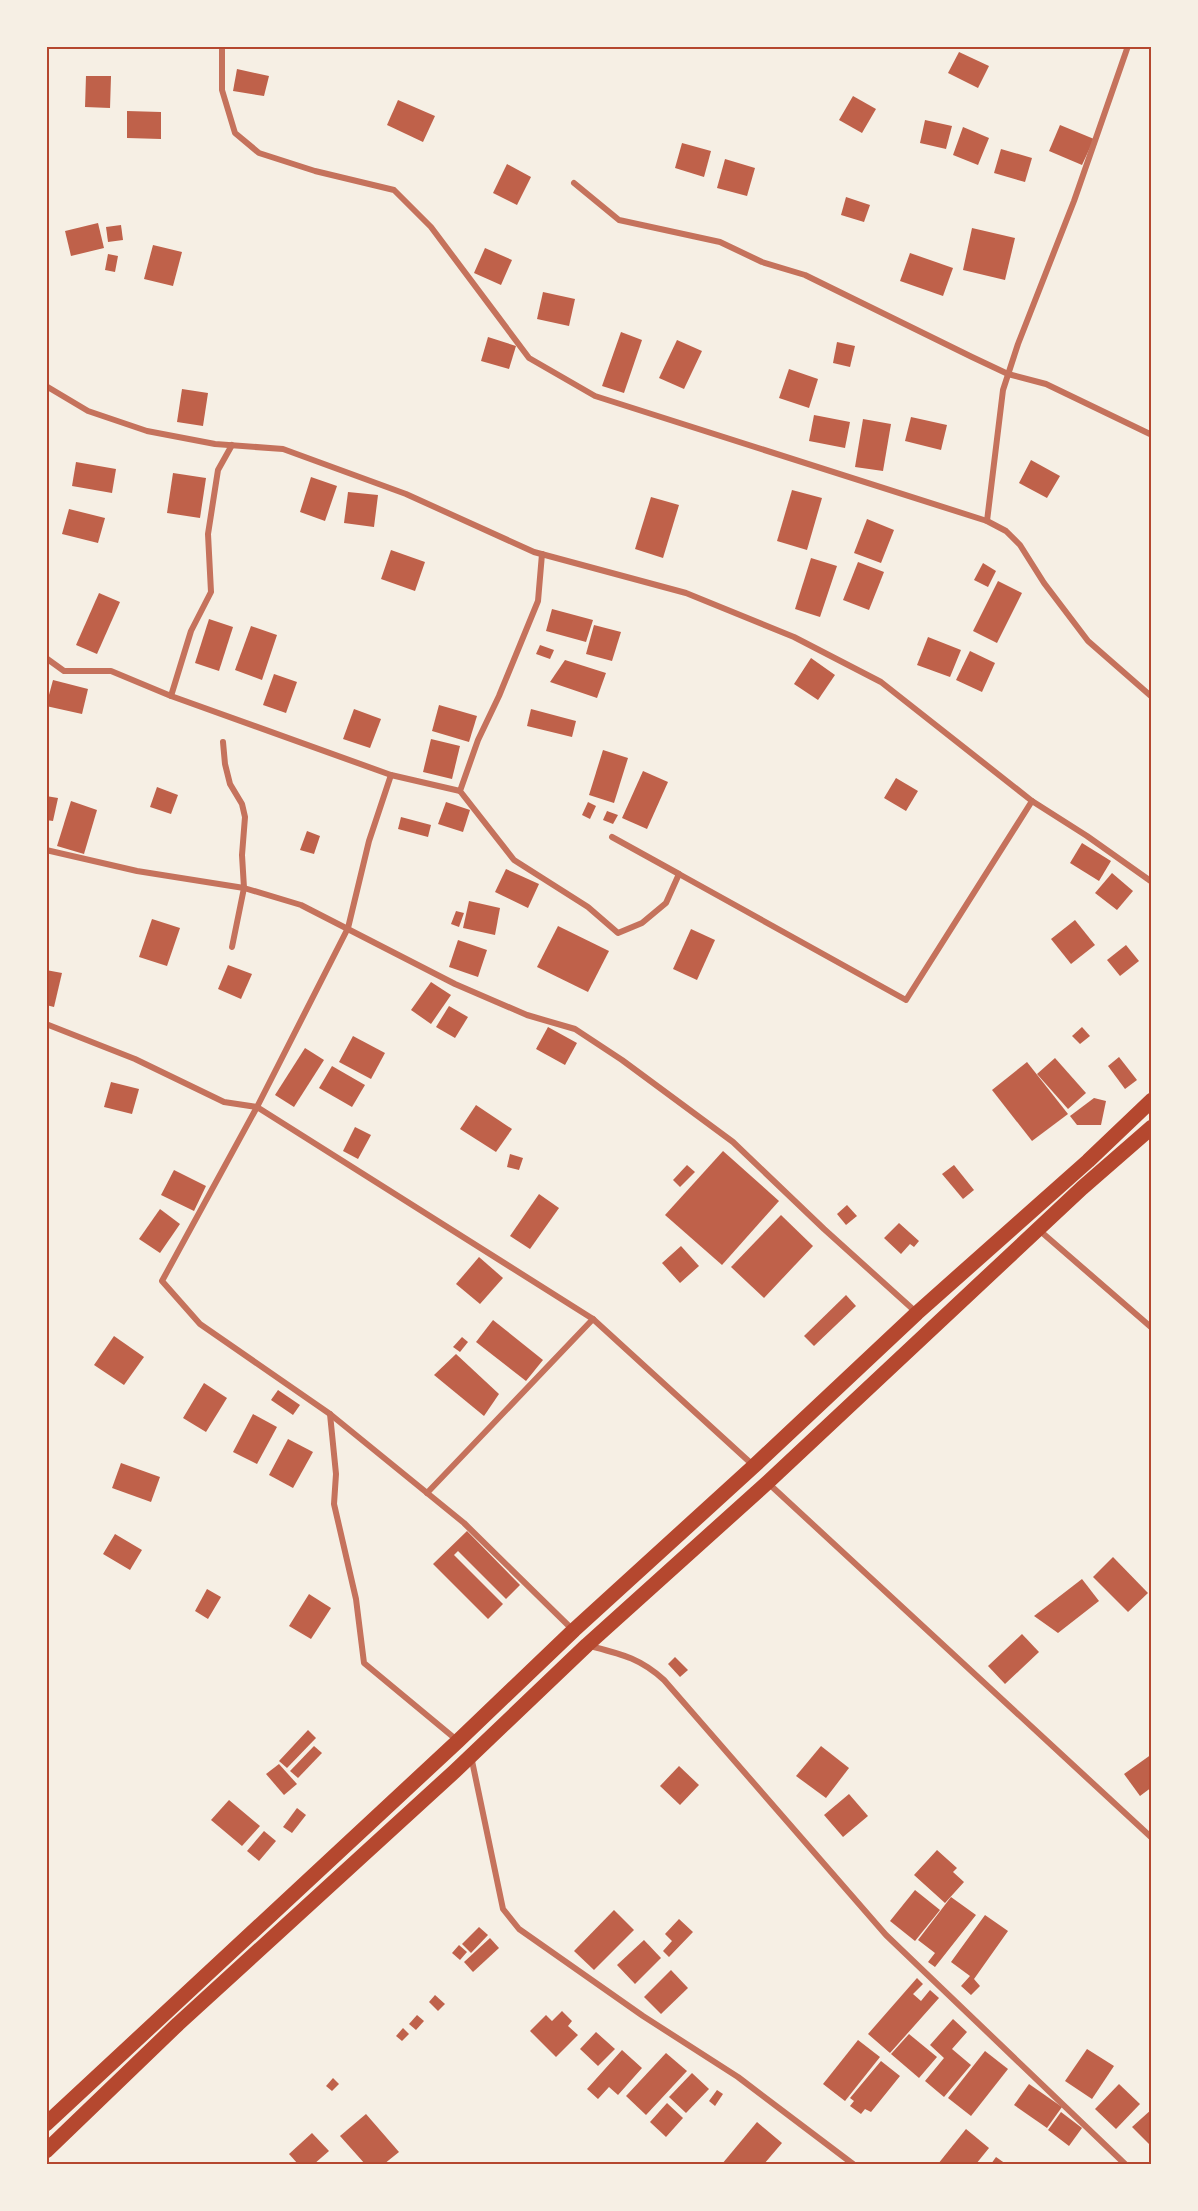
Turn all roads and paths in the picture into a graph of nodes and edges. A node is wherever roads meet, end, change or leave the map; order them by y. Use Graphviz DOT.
graph roads {
  1 [pos="222,46"];
  2 [pos="1128,46"];
  3 [pos="574,183"];
  4 [pos="1008,374"];
  5 [pos="46,386"];
  6 [pos="1152,435"];
  7 [pos="232,445"];
  8 [pos="987,521"];
  9 [pos="542,554"];
  10 [pos="46,658"];
  11 [pos="171,696"];
  12 [pos="1152,697"];
  13 [pos="224,742"];
  14 [pos="391,775"];
  15 [pos="460,791"];
  16 [pos="1032,801"];
  17 [pos="612,837"];
  18 [pos="46,850"];
  19 [pos="679,873"];
  20 [pos="1152,882"];
  21 [pos="244,888"];
  22 [pos="348,928"];
  23 [pos="232,947"];
  24 [pos="46,1024"];
  25 [pos="1152,1100"];
  26 [pos="257,1107"];
  27 [pos="1151,1129"];
  28 [pos="1039,1229"];
  29 [pos="916,1313"];
  30 [pos="593,1319"];
  31 [pos="1152,1328"];
  32 [pos="330,1414"];
  33 [pos="754,1466"];
  34 [pos="768,1482"];
  35 [pos="427,1493"];
  36 [pos="574,1630"];
  37 [pos="587,1645"];
  38 [pos="458,1741"];
  39 [pos="471,1756"];
  40 [pos="1152,1838"];
  41 [pos="46,2124"];
  42 [pos="46,2151"];
  43 [pos="853,2164"];
  44 [pos="1125,2164"];
  1 -- 8 [label="street"];
  2 -- 4 [label="street"];
  3 -- 4 [label="street"];
  4 -- 6 [label="street"];
  4 -- 8 [label="street"];
  5 -- 7 [label="street"];
  7 -- 9 [label="street"];
  7 -- 11 [label="street"];
  8 -- 12 [label="street"];
  9 -- 15 [label="street"];
  9 -- 16 [label="street"];
  10 -- 11 [label="street"];
  11 -- 14 [label="street"];
  13 -- 21 [label="street"];
  14 -- 15 [label="street"];
  14 -- 22 [label="street"];
  15 -- 19 [label="street"];
  16 -- 19 [label="street"];
  16 -- 20 [label="street"];
  17 -- 19 [label="street"];
  18 -- 21 [label="street"];
  21 -- 22 [label="street"];
  21 -- 23 [label="street"];
  22 -- 26 [label="street"];
  22 -- 29 [label="street"];
  24 -- 26 [label="street"];
  25 -- 29 [label="highway"];
  26 -- 30 [label="street"];
  26 -- 32 [label="street"];
  27 -- 28 [label="highway"];
  28 -- 31 [label="street"];
  28 -- 34 [label="highway"];
  29 -- 33 [label="highway"];
  30 -- 33 [label="street"];
  30 -- 35 [label="street"];
  32 -- 35 [label="street"];
  32 -- 38 [label="street"];
  33 -- 36 [label="highway"];
  34 -- 37 [label="highway"];
  34 -- 40 [label="street"];
  35 -- 36 [label="street"];
  36 -- 38 [label="highway"];
  37 -- 39 [label="highway"];
  37 -- 44 [label="street"];
  38 -- 41 [label="highway"];
  39 -- 42 [label="highway"];
  39 -- 43 [label="street"];
}
